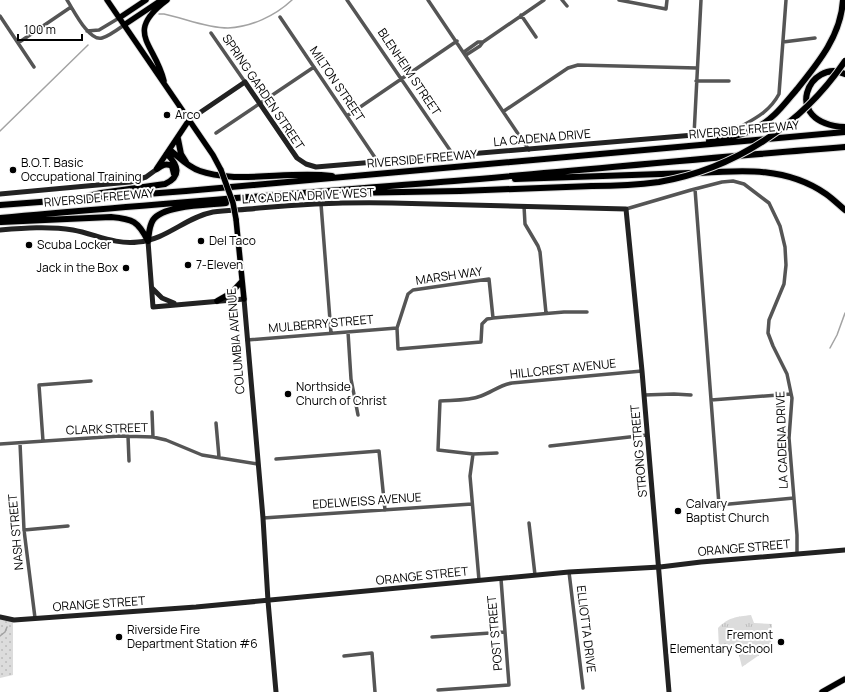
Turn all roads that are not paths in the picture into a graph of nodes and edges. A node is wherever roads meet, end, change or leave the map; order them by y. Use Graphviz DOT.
graph roads {
  1 [pos="66,0"];
  2 [pos="107,0"];
  3 [pos="146,0"];
  4 [pos="162,0"];
  5 [pos="167,0"];
  6 [pos="347,0"];
  7 [pos="428,0"];
  8 [pos="562,0"];
  9 [pos="619,0"];
  10 [pos="667,0"];
  11 [pos="701,0"];
  12 [pos="786,0"];
  13 [pos="843,0"];
  14 [pos="542,1"];
  15 [pos="566,6"];
  16 [pos="71,7"];
  17 [pos="521,15"];
  18 [pos="0,16"];
  19 [pos="280,17"];
  20 [pos="119,18"];
  21 [pos="124,25"];
  22 [pos="87,31"];
  23 [pos="211,33"];
  24 [pos="536,37"];
  25 [pos="815,38"];
  26 [pos="18,42"];
  27 [pos="457,42"];
  28 [pos="483,42"];
  29 [pos="784,42"];
  30 [pos="464,52"];
  31 [pos="466,56"];
  32 [pos="845,62"];
  33 [pos="34,67"];
  34 [pos="314,67"];
  35 [pos="697,68"];
  36 [pos="845,74"];
  37 [pos="401,79"];
  38 [pos="696,81"];
  39 [pos="729,81"];
  40 [pos="245,82"];
  41 [pos="165,85"];
  42 [pos="260,104"];
  43 [pos="504,111"];
  44 [pos="347,116"];
  45 [pos="190,120"];
  46 [pos="740,126"];
  47 [pos="845,128"];
  48 [pos="845,132"];
  49 [pos="216,133"];
  50 [pos="694,135"];
  51 [pos="178,139"];
  52 [pos="845,147"];
  53 [pos="664,148"];
  54 [pos="529,150"];
  55 [pos="169,152"];
  56 [pos="454,156"];
  57 [pos="300,161"];
  58 [pos="378,162"];
  59 [pos="190,166"];
  60 [pos="157,168"];
  61 [pos="346,177"];
  62 [pos="173,179"];
  63 [pos="455,181"];
  64 [pos="695,189"];
  65 [pos="0,194"];
  66 [pos="288,194"];
  67 [pos="253,198"];
  68 [pos="78,200"];
  69 [pos="321,204"];
  70 [pos="0,206"];
  71 [pos="524,206"];
  72 [pos="626,209"];
  73 [pos="845,210"];
  74 [pos="0,218"];
  75 [pos="0,222"];
  76 [pos="0,230"];
  77 [pos="148,241"];
  78 [pos="242,281"];
  79 [pos="151,287"];
  80 [pos="244,299"];
  81 [pos="217,301"];
  82 [pos="179,304"];
  83 [pos="588,312"];
  84 [pos="546,313"];
  85 [pos="493,318"];
  86 [pos="397,328"];
  87 [pos="331,332"];
  88 [pos="348,332"];
  89 [pos="247,340"];
  90 [pos="642,371"];
  91 [pos="90,381"];
  92 [pos="791,394"];
  93 [pos="691,395"];
  94 [pos="644,396"];
  95 [pos="711,400"];
  96 [pos="152,412"];
  97 [pos="358,415"];
  98 [pos="216,423"];
  99 [pos="647,435"];
  100 [pos="128,436"];
  101 [pos="153,437"];
  102 [pos="43,441"];
  103 [pos="20,443"];
  104 [pos="0,444"];
  105 [pos="550,446"];
  106 [pos="496,453"];
  107 [pos="473,454"];
  108 [pos="219,457"];
  109 [pos="276,459"];
  110 [pos="130,461"];
  111 [pos="258,464"];
  112 [pos="794,498"];
  113 [pos="472,504"];
  114 [pos="384,510"];
  115 [pos="263,518"];
  116 [pos="529,522"];
  117 [pos="68,526"];
  118 [pos="24,530"];
  119 [pos="845,550"];
  120 [pos="797,554"];
  121 [pos="660,567"];
  122 [pos="568,572"];
  123 [pos="535,575"];
  124 [pos="501,579"];
  125 [pos="479,580"];
  126 [pos="268,601"];
  127 [pos="0,617"];
  128 [pos="35,618"];
  129 [pos="505,632"];
  130 [pos="432,637"];
  131 [pos="344,656"];
  132 [pos="845,679"];
  133 [pos="583,688"];
  134 [pos="438,690"];
  135 [pos="826,691"];
  136 [pos="276,692"];
  137 [pos="375,692"];
  138 [pos="670,692"];
  1 -- 16 [label="street"];
  2 -- 20 [label="main road, COLUMBIA AVENUE"];
  3 -- 20 [label="main road"];
  4 -- 21 [label="main road"];
  5 -- 41 [label="main road"];
  6 -- 37 [label="street, BLENHEIM STREET"];
  7 -- 27 [label="street"];
  8 -- 15 [label="street"];
  9 -- 10 [label="street"];
  11 -- 35 [label="street"];
  12 -- 29 [label="street"];
  13 -- 53 [label="highway"];
  14 -- 17 [label="street"];
  16 -- 22 [label="street"];
  16 -- 26 [label="street"];
  17 -- 24 [label="street"];
  17 -- 28 [label="street"];
  18 -- 26 [label="street"];
  19 -- 34 [label="street, MILTON STREET"];
  20 -- 21 [label="main road, COLUMBIA AVENUE"];
  20 -- 22 [label="street"];
  21 -- 22 [label="street"];
  21 -- 41 [label="main road, COLUMBIA AVENUE"];
  23 -- 40 [label="street, SPRING GARDEN STREET"];
  25 -- 29 [label="street"];
  26 -- 33 [label="street"];
  27 -- 30 [label="street"];
  27 -- 37 [label="street"];
  28 -- 30 [label="street"];
  28 -- 31 [label="street"];
  29 -- 46 [label="street"];
  30 -- 31 [label="street"];
  31 -- 43 [label="street"];
  32 -- 66 [label="highway, bridge"];
  34 -- 42 [label="street"];
  34 -- 44 [label="street, MILTON STREET"];
  35 -- 38 [label="street"];
  35 -- 43 [label="street"];
  36 -- 47 [label="highway"];
  37 -- 44 [label="street"];
  37 -- 56 [label="street, BLENHEIM STREET"];
  38 -- 39 [label="street"];
  38 -- 50 [label="street"];
  40 -- 42 [label="street, SPRING GARDEN STREET"];
  40 -- 45 [label="street"];
  41 -- 45 [label="main road, COLUMBIA AVENUE"];
  42 -- 49 [label="street"];
  42 -- 57 [label="street, SPRING GARDEN STREET"];
  43 -- 54 [label="street"];
  44 -- 58 [label="street, MILTON STREET"];
  45 -- 51 [label="main road"];
  45 -- 78 [label="main road, COLUMBIA AVENUE, bridge"];
  46 -- 50 [label="street, LA CADENA DRIVE"];
  48 -- 53 [label="highway, RIVERSIDE FREEWAY"];
  50 -- 54 [label="street, LA CADENA DRIVE"];
  51 -- 55 [label="main road"];
  51 -- 59 [label="highway"];
  52 -- 63 [label="highway, RIVERSIDE FREEWAY"];
  53 -- 61 [label="highway, RIVERSIDE FREEWAY"];
  54 -- 56 [label="street, LA CADENA DRIVE"];
  55 -- 59 [label="highway"];
  55 -- 60 [label="main road"];
  55 -- 62 [label="highway"];
  56 -- 58 [label="street, LA CADENA DRIVE"];
  57 -- 58 [label="street, LA CADENA DRIVE"];
  59 -- 61 [label="highway"];
  60 -- 62 [label="highway"];
  60 -- 65 [label="street"];
  61 -- 68 [label="highway, RIVERSIDE FREEWAY"];
  62 -- 68 [label="highway"];
  63 -- 66 [label="highway, RIVERSIDE FREEWAY"];
  63 -- 73 [label="highway"];
  64 -- 72 [label="street, LA CADENA DRIVE"];
  64 -- 92 [label="street, LA CADENA DRIVE"];
  64 -- 95 [label="street"];
  66 -- 67 [label="highway, RIVERSIDE FREEWAY"];
  67 -- 74 [label="highway, RIVERSIDE FREEWAY"];
  67 -- 77 [label="highway"];
  68 -- 70 [label="highway, RIVERSIDE FREEWAY"];
  69 -- 71 [label="street, LA CADENA DRIVE WEST"];
  69 -- 77 [label="street, LA CADENA DRIVE WEST"];
  69 -- 87 [label="street"];
  71 -- 72 [label="street, LA CADENA DRIVE WEST"];
  71 -- 84 [label="street"];
  72 -- 90 [label="street, STRONG STREET"];
  75 -- 77 [label="highway"];
  76 -- 77 [label="street, LA CADENA DRIVE WEST"];
  77 -- 79 [label="street"];
  78 -- 80 [label="main road, COLUMBIA AVENUE"];
  78 -- 81 [label="main road"];
  79 -- 82 [label="street"];
  79 -- 82 [label="street"];
  80 -- 81 [label="street"];
  80 -- 89 [label="street, COLUMBIA AVENUE"];
  81 -- 82 [label="street"];
  83 -- 84 [label="street"];
  84 -- 85 [label="street"];
  85 -- 86 [label="street, MARSH WAY"];
  85 -- 86 [label="street, MARSH WAY"];
  86 -- 88 [label="street, MULBERRY STREET"];
  87 -- 88 [label="street, MULBERRY STREET"];
  87 -- 89 [label="street, MULBERRY STREET"];
  88 -- 97 [label="street"];
  89 -- 111 [label="street, COLUMBIA AVENUE"];
  90 -- 94 [label="street, STRONG STREET"];
  90 -- 107 [label="street, HILLCREST AVENUE"];
  91 -- 102 [label="street"];
  92 -- 95 [label="street"];
  92 -- 112 [label="street, LA CADENA DRIVE"];
  93 -- 94 [label="street"];
  94 -- 99 [label="street, STRONG STREET"];
  95 -- 112 [label="street"];
  96 -- 101 [label="street"];
  98 -- 108 [label="street"];
  99 -- 105 [label="street"];
  99 -- 121 [label="street, STRONG STREET"];
  100 -- 101 [label="street, CLARK STREET"];
  100 -- 102 [label="street, CLARK STREET"];
  100 -- 110 [label="street"];
  101 -- 108 [label="street, CLARK STREET"];
  102 -- 103 [label="street, CLARK STREET"];
  103 -- 104 [label="street, CLARK STREET"];
  103 -- 118 [label="street, NASH STREET"];
  106 -- 107 [label="street"];
  107 -- 113 [label="street"];
  108 -- 111 [label="street, CLARK STREET"];
  109 -- 114 [label="street"];
  111 -- 115 [label="street, COLUMBIA AVENUE"];
  112 -- 120 [label="street, LA CADENA DRIVE"];
  113 -- 114 [label="street, EDELWEISS AVENUE"];
  113 -- 125 [label="street"];
  114 -- 115 [label="street, EDELWEISS AVENUE"];
  115 -- 126 [label="street, COLUMBIA AVENUE"];
  116 -- 123 [label="street"];
  117 -- 118 [label="street"];
  118 -- 128 [label="street, NASH STREET"];
  119 -- 120 [label="street, ORANGE STREET"];
  120 -- 121 [label="street, ORANGE STREET"];
  121 -- 122 [label="street, ORANGE STREET"];
  121 -- 138 [label="street, STRONG STREET"];
  122 -- 123 [label="street, ORANGE STREET"];
  122 -- 133 [label="street, ELLIOTTA DRIVE"];
  123 -- 124 [label="street, ORANGE STREET"];
  124 -- 125 [label="street, ORANGE STREET"];
  124 -- 129 [label="street, POST STREET"];
  125 -- 126 [label="street, ORANGE STREET"];
  126 -- 128 [label="street, ORANGE STREET"];
  126 -- 136 [label="street, COLUMBIA AVENUE"];
  127 -- 128 [label="street, ORANGE STREET"];
  129 -- 130 [label="street"];
  129 -- 134 [label="street, POST STREET"];
  131 -- 137 [label="street"];
  132 -- 135 [label="main road"];
}
